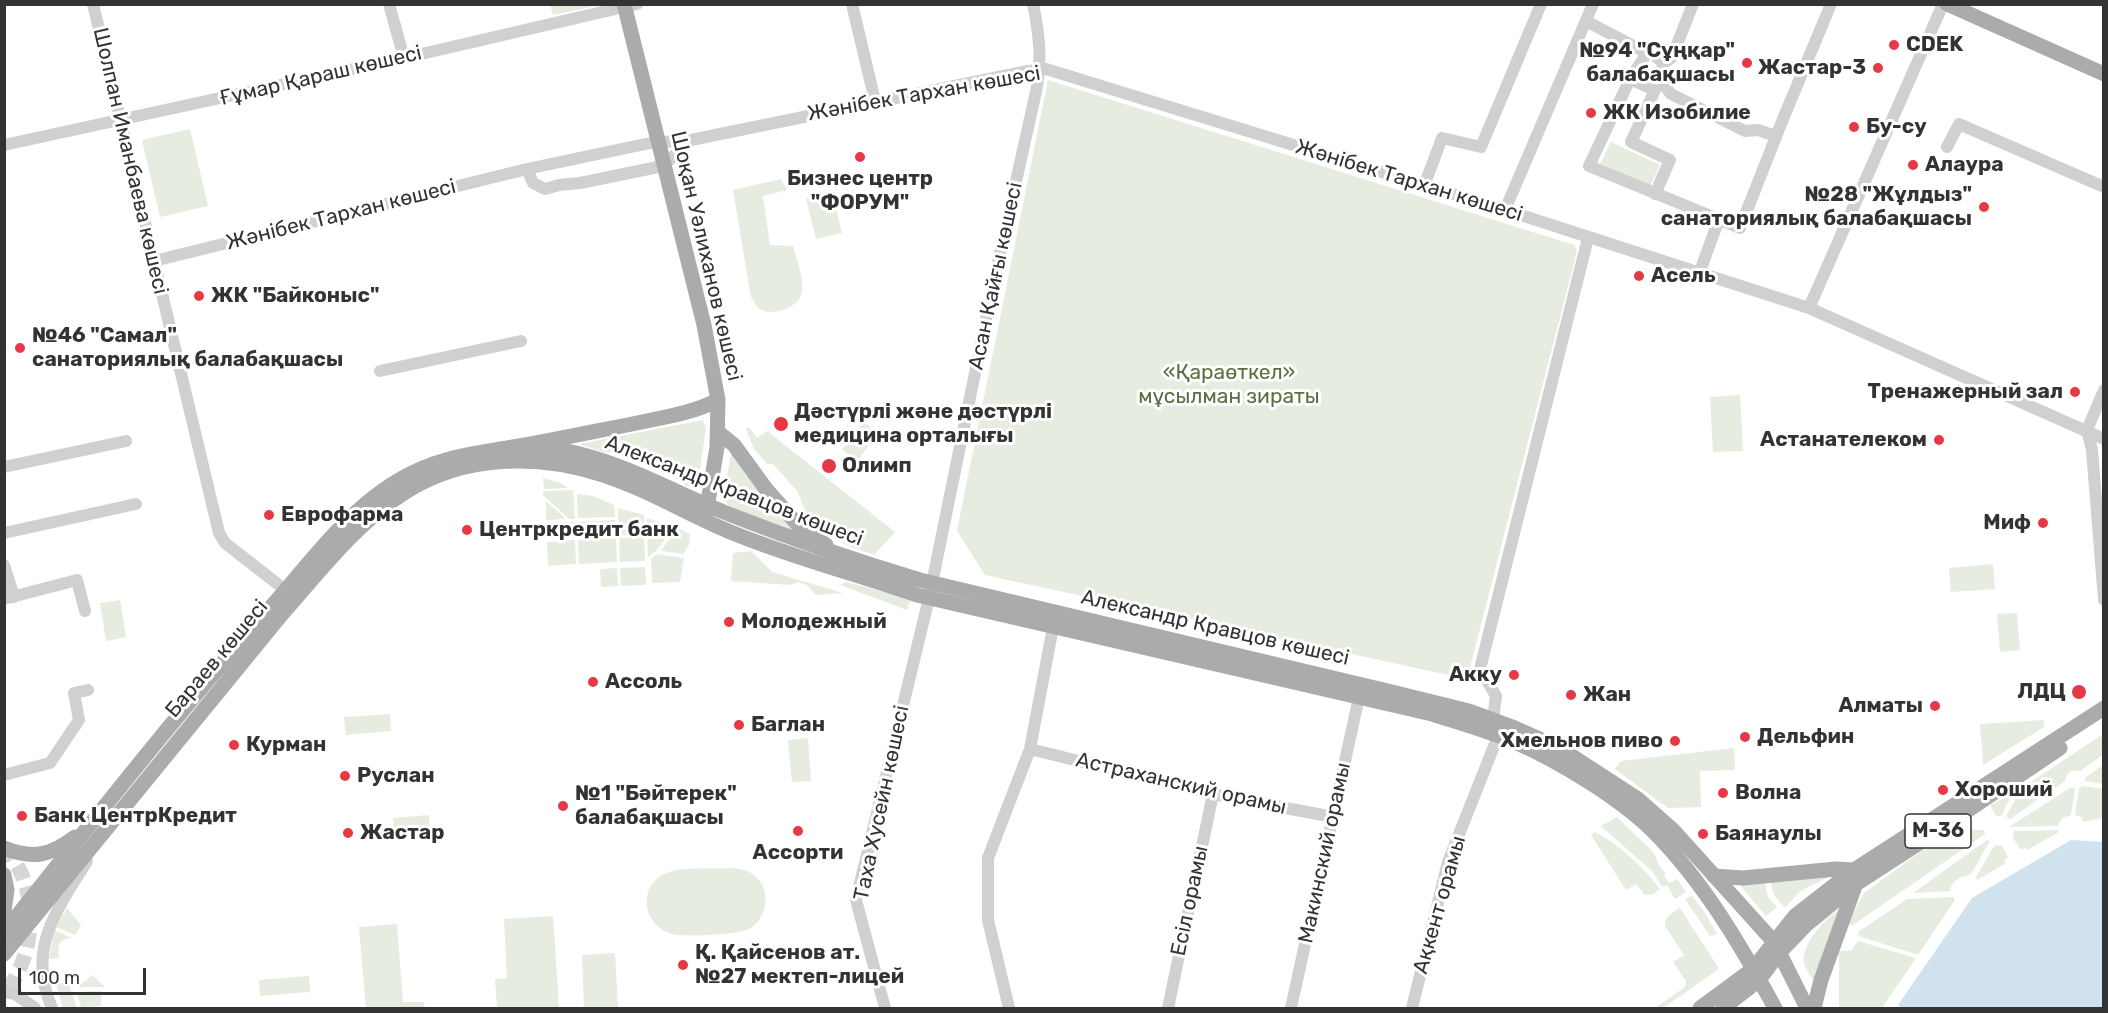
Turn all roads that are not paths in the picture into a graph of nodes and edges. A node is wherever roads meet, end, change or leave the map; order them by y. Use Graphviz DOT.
graph roads {
  1 [pos="93,4"];
  2 [pos="389,4"];
  3 [pos="852,4"];
  4 [pos="1033,4"];
  5 [pos="1541,4"];
  6 [pos="1593,4"];
  7 [pos="1693,4"];
  8 [pos="1831,4"];
  9 [pos="1945,4"];
  10 [pos="1965,4"];
  11 [pos="629,5"];
  12 [pos="1586,21"];
  13 [pos="1647,53"];
  14 [pos="404,58"];
  15 [pos="1662,61"];
  16 [pos="2103,64"];
  17 [pos="1040,69"];
  18 [pos="2103,74"];
  19 [pos="1630,79"];
  20 [pos="875,101"];
  21 [pos="121,120"];
  22 [pos="1776,136"];
  23 [pos="692,140"];
  24 [pos="657,142"];
  25 [pos="4,145"];
  26 [pos="1947,147"];
  27 [pos="663,166"];
  28 [pos="527,169"];
  29 [pos="1424,186"];
  30 [pos="2103,187"];
  31 [pos="1655,194"];
  32 [pos="1505,210"];
  33 [pos="1719,219"];
  34 [pos="1588,238"];
  35 [pos="154,261"];
  36 [pos="1699,273"];
  37 [pos="1809,308"];
  38 [pos="521,341"];
  39 [pos="380,371"];
  40 [pos="2103,390"];
  41 [pos="718,400"];
  42 [pos="2087,430"];
  43 [pos="718,432"];
  44 [pos="2103,439"];
  45 [pos="126,441"];
  46 [pos="512,454"];
  47 [pos="4,467"];
  48 [pos="136,504"];
  49 [pos="706,512"];
  50 [pos="5,531"];
  51 [pos="843,557"];
  52 [pos="4,565"];
  53 [pos="930,590"];
  54 [pos="291,594"];
  55 [pos="9,598"];
  56 [pos="2103,600"];
  57 [pos="85,611"];
  58 [pos="1053,627"];
  59 [pos="88,690"];
  60 [pos="1359,697"];
  61 [pos="2103,708"];
  62 [pos="2103,718"];
  63 [pos="1493,720"];
  64 [pos="1498,736"];
  65 [pos="1030,749"];
  66 [pos="144,769"];
  67 [pos="4,775"];
  68 [pos="1213,794"];
  69 [pos="1333,817"];
  70 [pos="92,823"];
  71 [pos="111,823"];
  72 [pos="5,847"];
  73 [pos="4,875"];
  74 [pos="1714,876"];
  75 [pos="1855,877"];
  76 [pos="4,911"];
  77 [pos="4,932"];
  78 [pos="1776,947"];
  79 [pos="4,954"];
  80 [pos="1756,975"];
  81 [pos="4,992"];
  82 [pos="35,1008"];
  83 [pos="52,1008"];
  84 [pos="885,1008"];
  85 [pos="1010,1008"];
  86 [pos="1168,1008"];
  87 [pos="1291,1008"];
  88 [pos="1412,1008"];
  89 [pos="1700,1008"];
  90 [pos="1723,1008"];
  91 [pos="1775,1008"];
  92 [pos="1807,1008"];
  93 [pos="1814,1008"];
  1 -- 21 [label="street, Шолпан Иманбаева көшесі"];
  2 -- 14 [label="street"];
  3 -- 20 [label="street"];
  4 -- 17 [label="street, Асан Қайғы көшесі"];
  5 -- 29 [label="street"];
  6 -- 12 [label="street"];
  7 -- 15 [label="street"];
  8 -- 22 [label="street"];
  9 -- 18 [label="main road"];
  9 -- 37 [label="street"];
  10 -- 16 [label="main road"];
  11 -- 14 [label="street, Ғұмар Қараш көшесі"];
  11 -- 24 [label="main road, Шоқан Уәлиханов көшесі"];
  12 -- 13 [label="street"];
  12 -- 32 [label="street"];
  13 -- 15 [label="street"];
  13 -- 19 [label="street"];
  14 -- 21 [label="street, Ғұмар Қараш көшесі"];
  15 -- 22 [label="street"];
  17 -- 20 [label="street, Жәнібек Тархан көшесі"];
  17 -- 29 [label="street, Жәнібек Тархан көшесі"];
  17 -- 53 [label="street, Асан Қайғы көшесі"];
  19 -- 31 [label="street"];
  19 -- 31 [label="street"];
  20 -- 23 [label="street, Жәнібек Тархан көшесі"];
  21 -- 25 [label="street, Ғұмар Қараш көшесі"];
  21 -- 35 [label="street, Шолпан Иманбаева көшесі"];
  22 -- 33 [label="street"];
  23 -- 24 [label="street, Жәнібек Тархан көшесі"];
  23 -- 27 [label="street, Жәнібек Тархан көшесі"];
  24 -- 27 [label="main road, Шоқан Уәлиханов көшесі"];
  24 -- 28 [label="street, Жәнібек Тархан көшесі"];
  26 -- 30 [label="street"];
  27 -- 28 [label="street"];
  27 -- 41 [label="main road, Шоқан Уәлиханов көшесі"];
  28 -- 35 [label="street, Жәнібек Тархан көшесі"];
  29 -- 32 [label="street, Жәнібек Тархан көшесі"];
  31 -- 33 [label="street"];
  32 -- 34 [label="street, Жәнібек Тархан көшесі"];
  33 -- 36 [label="street"];
  34 -- 36 [label="street, Жәнібек Тархан көшесі"];
  34 -- 63 [label="street"];
  35 -- 54 [label="street, Шолпан Иманбаева көшесі"];
  36 -- 37 [label="street, Жәнібек Тархан көшесі"];
  37 -- 42 [label="street, Жәнібек Тархан көшесі"];
  38 -- 39 [label="street"];
  40 -- 42 [label="street"];
  41 -- 43 [label="main road, Шоқан Уәлиханов көшесі"];
  41 -- 46 [label="main road"];
  42 -- 44 [label="street, Жәнібек Тархан көшесі"];
  42 -- 56 [label="street"];
  43 -- 49 [label="main road, Шоқан Уәлиханов көшесі"];
  43 -- 51 [label="main road"];
  45 -- 47 [label="street"];
  46 -- 49 [label="main road, Александр Кравцов көшесі"];
  46 -- 54 [label="main road, Бараев көшесі"];
  48 -- 50 [label="street"];
  49 -- 51 [label="main road, Александр Кравцов көшесі"];
  49 -- 53 [label="main road, Александр Кравцов көшесі"];
  51 -- 53 [label="main road, Александр Кравцов көшесі"];
  52 -- 55 [label="street"];
  53 -- 58 [label="main road, Александр Кравцов көшесі"];
  53 -- 63 [label="main road, Александр Кравцов көшесі"];
  53 -- 84 [label="street, Таха Хусейн көшесі"];
  54 -- 66 [label="main road, Бараев көшесі"];
  55 -- 57 [label="street"];
  58 -- 60 [label="main road, Александр Кравцов көшесі"];
  58 -- 65 [label="street"];
  59 -- 67 [label="street"];
  60 -- 64 [label="main road, Александр Кравцов көшесі"];
  60 -- 69 [label="street, Макинский орамы"];
  61 -- 75 [label="main road, M-36"];
  62 -- 75 [label="main road, M-36"];
  63 -- 74 [label="main road, Александр Кравцов көшесі"];
  64 -- 80 [label="main road, Александр Кравцов көшесі"];
  64 -- 88 [label="street, Ақкент орамы"];
  65 -- 68 [label="street, Астраханский орамы"];
  65 -- 85 [label="street"];
  66 -- 70 [label="main road, Бараев көшесі"];
  66 -- 71 [label="main road, Бараев көшесі"];
  68 -- 69 [label="street, Астраханский орамы"];
  68 -- 86 [label="street, Есіл орамы"];
  69 -- 87 [label="street, Макинский орамы"];
  70 -- 72 [label="main road"];
  70 -- 77 [label="main road, Бараев көшесі"];
  71 -- 79 [label="main road, Бараев көшесі"];
  71 -- 83 [label="street"];
  73 -- 76 [label="main road"];
  74 -- 75 [label="main road"];
  74 -- 78 [label="main road, Александр Кравцов көшесі"];
  75 -- 78 [label="main road, M-36"];
  75 -- 93 [label="main road"];
  78 -- 80 [label="main road, M-36"];
  78 -- 92 [label="main road, Александр Кравцов көшесі"];
  80 -- 89 [label="main road, M-36"];
  80 -- 90 [label="main road, M-36"];
  80 -- 91 [label="main road, Александр Кравцов көшесі"];
  81 -- 82 [label="street"];
}
